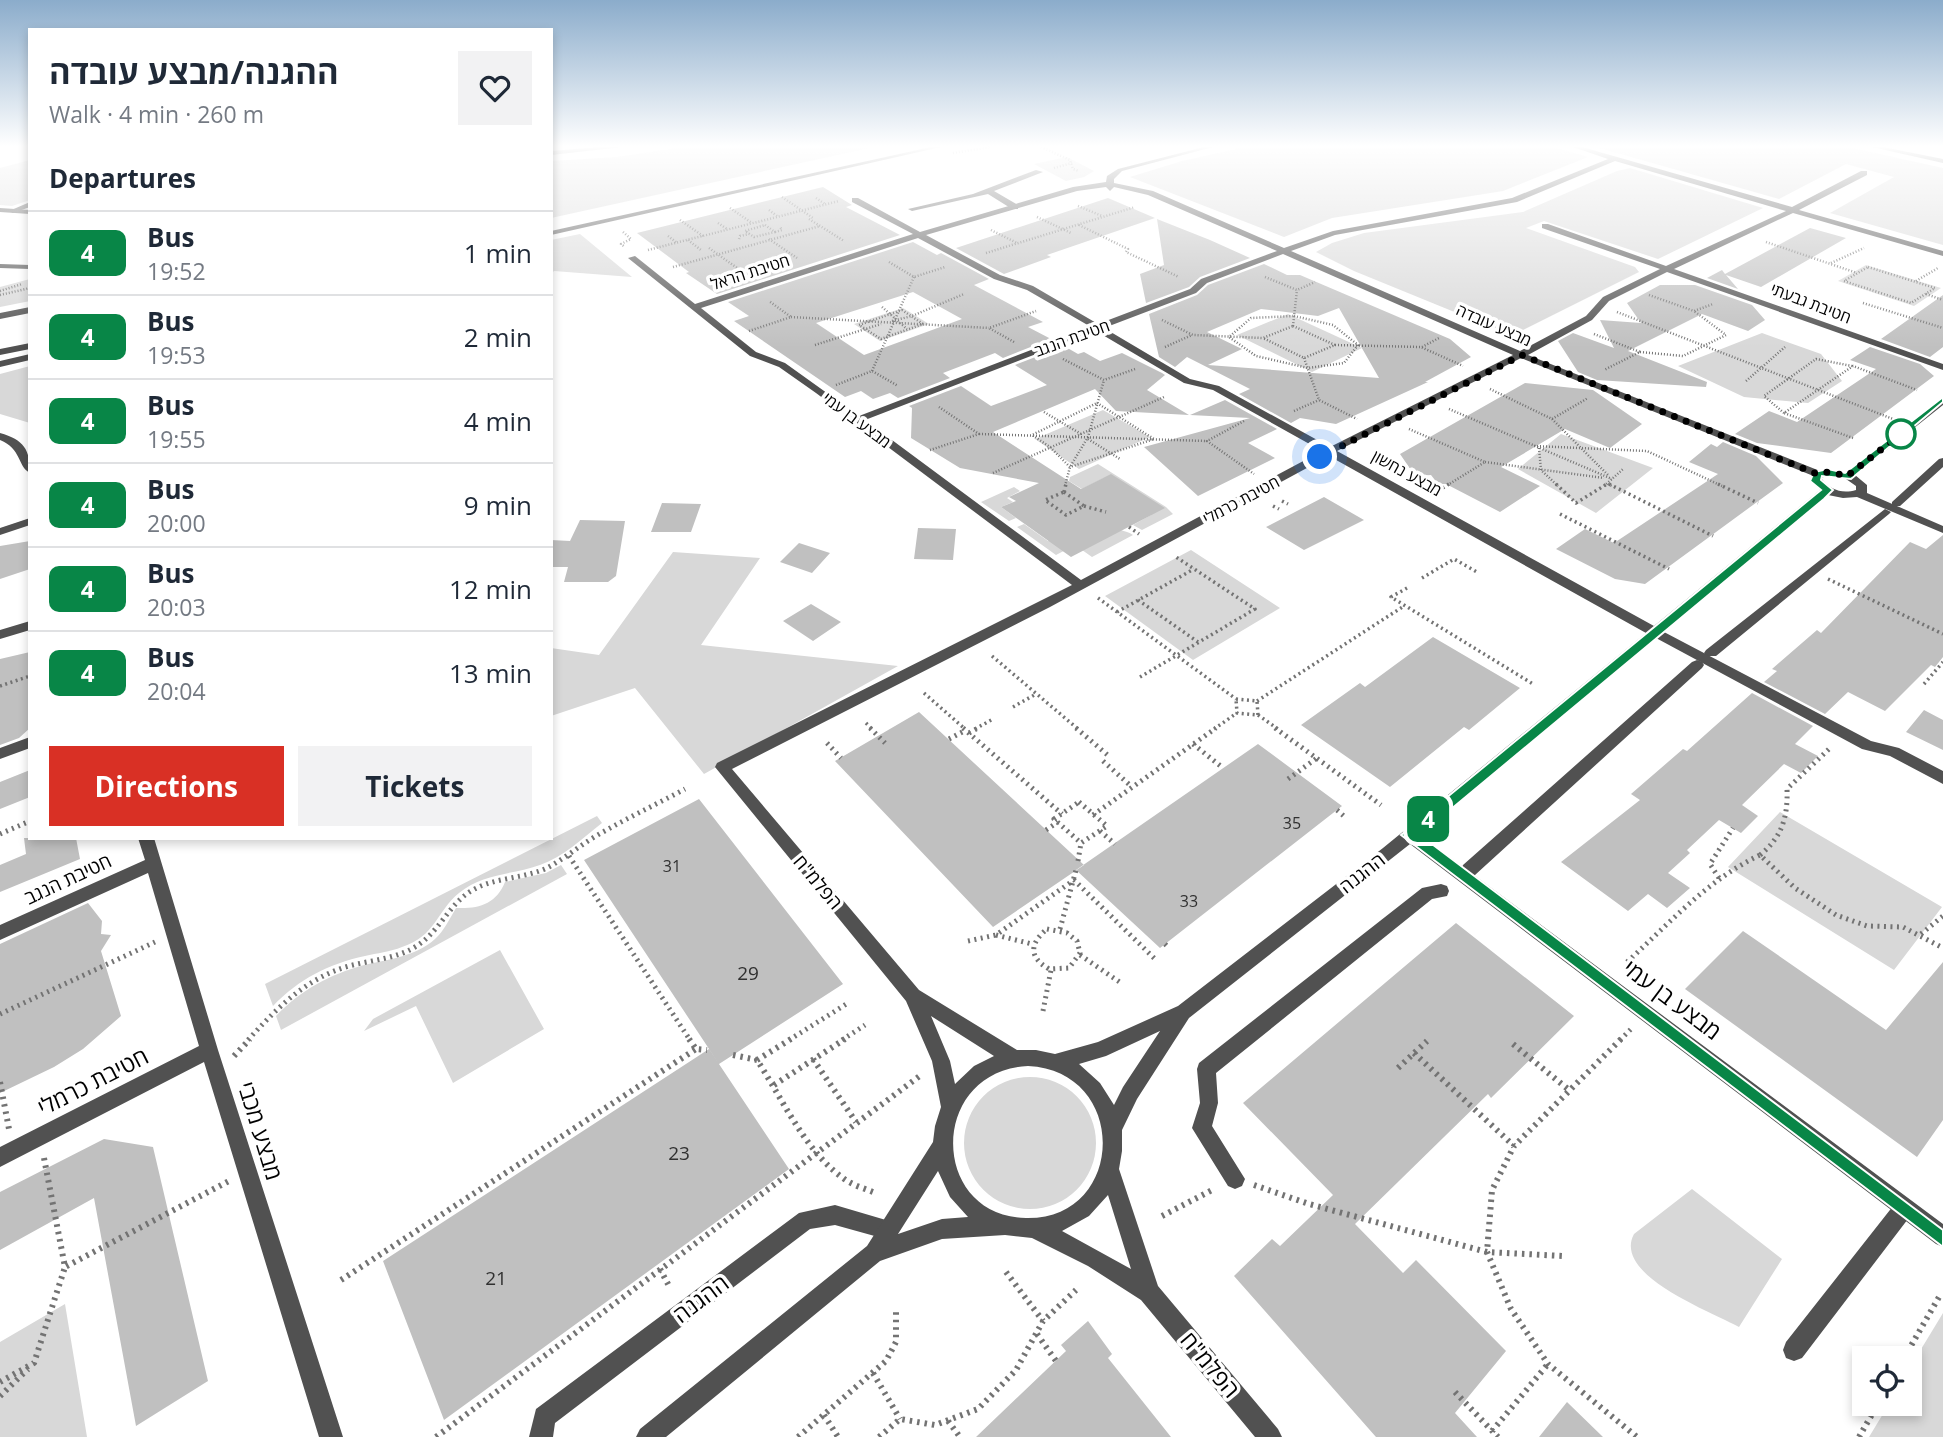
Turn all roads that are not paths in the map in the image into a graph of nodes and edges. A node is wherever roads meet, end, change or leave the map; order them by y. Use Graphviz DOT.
graph roads {
  1 [pos="605,214"];
  2 [pos="636,214"];
  3 [pos="882,214"];
  4 [pos="990,214"];
  5 [pos="1200,214"];
  6 [pos="1439,214"];
  7 [pos="1784,214"];
  8 [pos="1807,214"];
  9 [pos="553,226"];
  10 [pos="1545,226"];
  11 [pos="553,233"];
  12 [pos="921,234"];
  13 [pos="1285,250"];
  14 [pos="1943,254"];
  15 [pos="632,258"];
  16 [pos="0,265"];
  17 [pos="28,267"];
  18 [pos="1668,268"];
  19 [pos="695,307"];
  20 [pos="28,310"];
  21 [pos="0,316"];
  22 [pos="1099,328"];
  23 [pos="28,345"];
  24 [pos="0,352"];
  25 [pos="1522,355"];
  26 [pos="28,357"];
  27 [pos="0,364"];
  28 [pos="1943,368"];
  29 [pos="1943,400"];
  30 [pos="857,420"];
  31 [pos="0,436"];
  32 [pos="1332,451"];
  33 [pos="1943,461"];
  34 [pos="28,464"];
  35 [pos="1817,474"];
  36 [pos="1847,476"];
  37 [pos="1828,490"];
  38 [pos="1859,494"];
  39 [pos="1896,504"];
  40 [pos="1885,512"];
  41 [pos="28,522"];
  42 [pos="1943,530"];
  43 [pos="0,532"];
  44 [pos="1080,585"];
  45 [pos="28,626"];
  46 [pos="1654,632"];
  47 [pos="0,635"];
  48 [pos="1711,653"];
  49 [pos="1697,665"];
  50 [pos="28,743"];
  51 [pos="0,754"];
  52 [pos="722,767"];
  53 [pos="1943,778"];
  54 [pos="1409,835"];
  55 [pos="147,840"];
  56 [pos="154,863"];
  57 [pos="1469,870"];
  58 [pos="1441,891"];
  59 [pos="0,933"];
  60 [pos="913,996"];
  61 [pos="1184,1012"];
  62 [pos="209,1050"];
  63 [pos="1014,1058"];
  64 [pos="1053,1063"];
  65 [pos="950,1106"];
  66 [pos="1112,1129"];
  67 [pos="942,1146"];
  68 [pos="7,1154"];
  69 [pos="1110,1171"];
  70 [pos="1235,1179"];
  71 [pos="1904,1208"];
  72 [pos="1006,1224"];
  73 [pos="1033,1228"];
  74 [pos="889,1230"];
  75 [pos="1943,1237"];
  76 [pos="874,1253"];
  77 [pos="1149,1292"];
  78 [pos="1794,1350"];
  79 [pos="331,1437"];
  80 [pos="541,1437"];
  81 [pos="648,1437"];
  82 [pos="1270,1437"];
  1 -- 9 [label="street"];
  2 -- 11 [label="street"];
  3 -- 12 [label="street, מבצע נחשון"];
  4 -- 12 [label="street, חטיבת הראל"];
  5 -- 13 [label="street, מבצע עובדה"];
  6 -- 13 [label="street, חטיבת הנגב"];
  7 -- 18 [label="street, חטיבת כרמלי"];
  8 -- 14 [label="street"];
  10 -- 18 [label="street, חטיבת גבעתי"];
  12 -- 19 [label="street, חטיבת הראל"];
  12 -- 22 [label="street, מבצע נחשון"];
  13 -- 22 [label="street, חטיבת הנגב"];
  13 -- 25 [label="street, מבצע עובדה"];
  15 -- 19 [label="street, מבצע בן עמי"];
  16 -- 17 [label="street"];
  18 -- 25 [label="street, חטיבת כרמלי"];
  18 -- 28 [label="street, חטיבת גבעתי"];
  19 -- 30 [label="street, מבצע בן עמי"];
  20 -- 21 [label="street"];
  22 -- 30 [label="street, חטיבת הנגב"];
  22 -- 32 [label="street, מבצע נחשון"];
  23 -- 24 [label="street"];
  25 -- 32 [label="street, חטיבת כרמלי"];
  25 -- 35 [label="street, מבצע עובדה"];
  26 -- 27 [label="street"];
  29 -- 36 [label="street"];
  30 -- 44 [label="street, מבצע בן עמי"];
  31 -- 34 [label="street"];
  32 -- 44 [label="street, חטיבת כרמלי"];
  32 -- 46 [label="street, מבצע נחשון"];
  33 -- 39 [label="street"];
  35 -- 36 [label="street, מבצע עובדה"];
  35 -- 37 [label="street"];
  36 -- 38 [label="street"];
  37 -- 38 [label="street"];
  37 -- 46 [label="street, ההגנה"];
  38 -- 42 [label="street"];
  40 -- 48 [label="street"];
  41 -- 43 [label="street"];
  44 -- 52 [label="street, חטיבת כרמלי"];
  45 -- 47 [label="street"];
  46 -- 53 [label="street, מבצע נחשון"];
  46 -- 54 [label="street, ההגנה"];
  49 -- 57 [label="street"];
  50 -- 51 [label="street"];
  52 -- 60 [label="street, הפלמ\"ח"];
  54 -- 61 [label="street, ההגנה"];
  54 -- 71 [label="street, מבצע בן עמי"];
  55 -- 56 [label="street, מבצע מכבי"];
  56 -- 59 [label="street, חטיבת הנגב"];
  56 -- 62 [label="street, מבצע מכבי"];
  58 -- 70 [label="street"];
  60 -- 63 [label="street, הפלמ\"ח"];
  60 -- 65 [label="street, הפלמ\"ח"];
  61 -- 64 [label="street, ההגנה"];
  61 -- 66 [label="street, ההגנה"];
  62 -- 68 [label="street, חטיבת כרמלי"];
  62 -- 79 [label="street, מבצע מכבי"];
  63 -- 64 [label="street"];
  63 -- 65 [label="street"];
  64 -- 66 [label="street"];
  65 -- 67 [label="street"];
  66 -- 69 [label="street"];
  67 -- 72 [label="street"];
  67 -- 74 [label="street"];
  69 -- 73 [label="street"];
  69 -- 77 [label="street, הפלמ\"ח"];
  71 -- 75 [label="street, מבצע בן עמי"];
  71 -- 78 [label="street"];
  72 -- 73 [label="street"];
  72 -- 76 [label="street"];
  73 -- 77 [label="street, הפלמ\"ח"];
  74 -- 76 [label="street"];
  74 -- 80 [label="street, ההגנה"];
  76 -- 81 [label="street"];
  77 -- 82 [label="street, הפלמ\"ח"];
}
